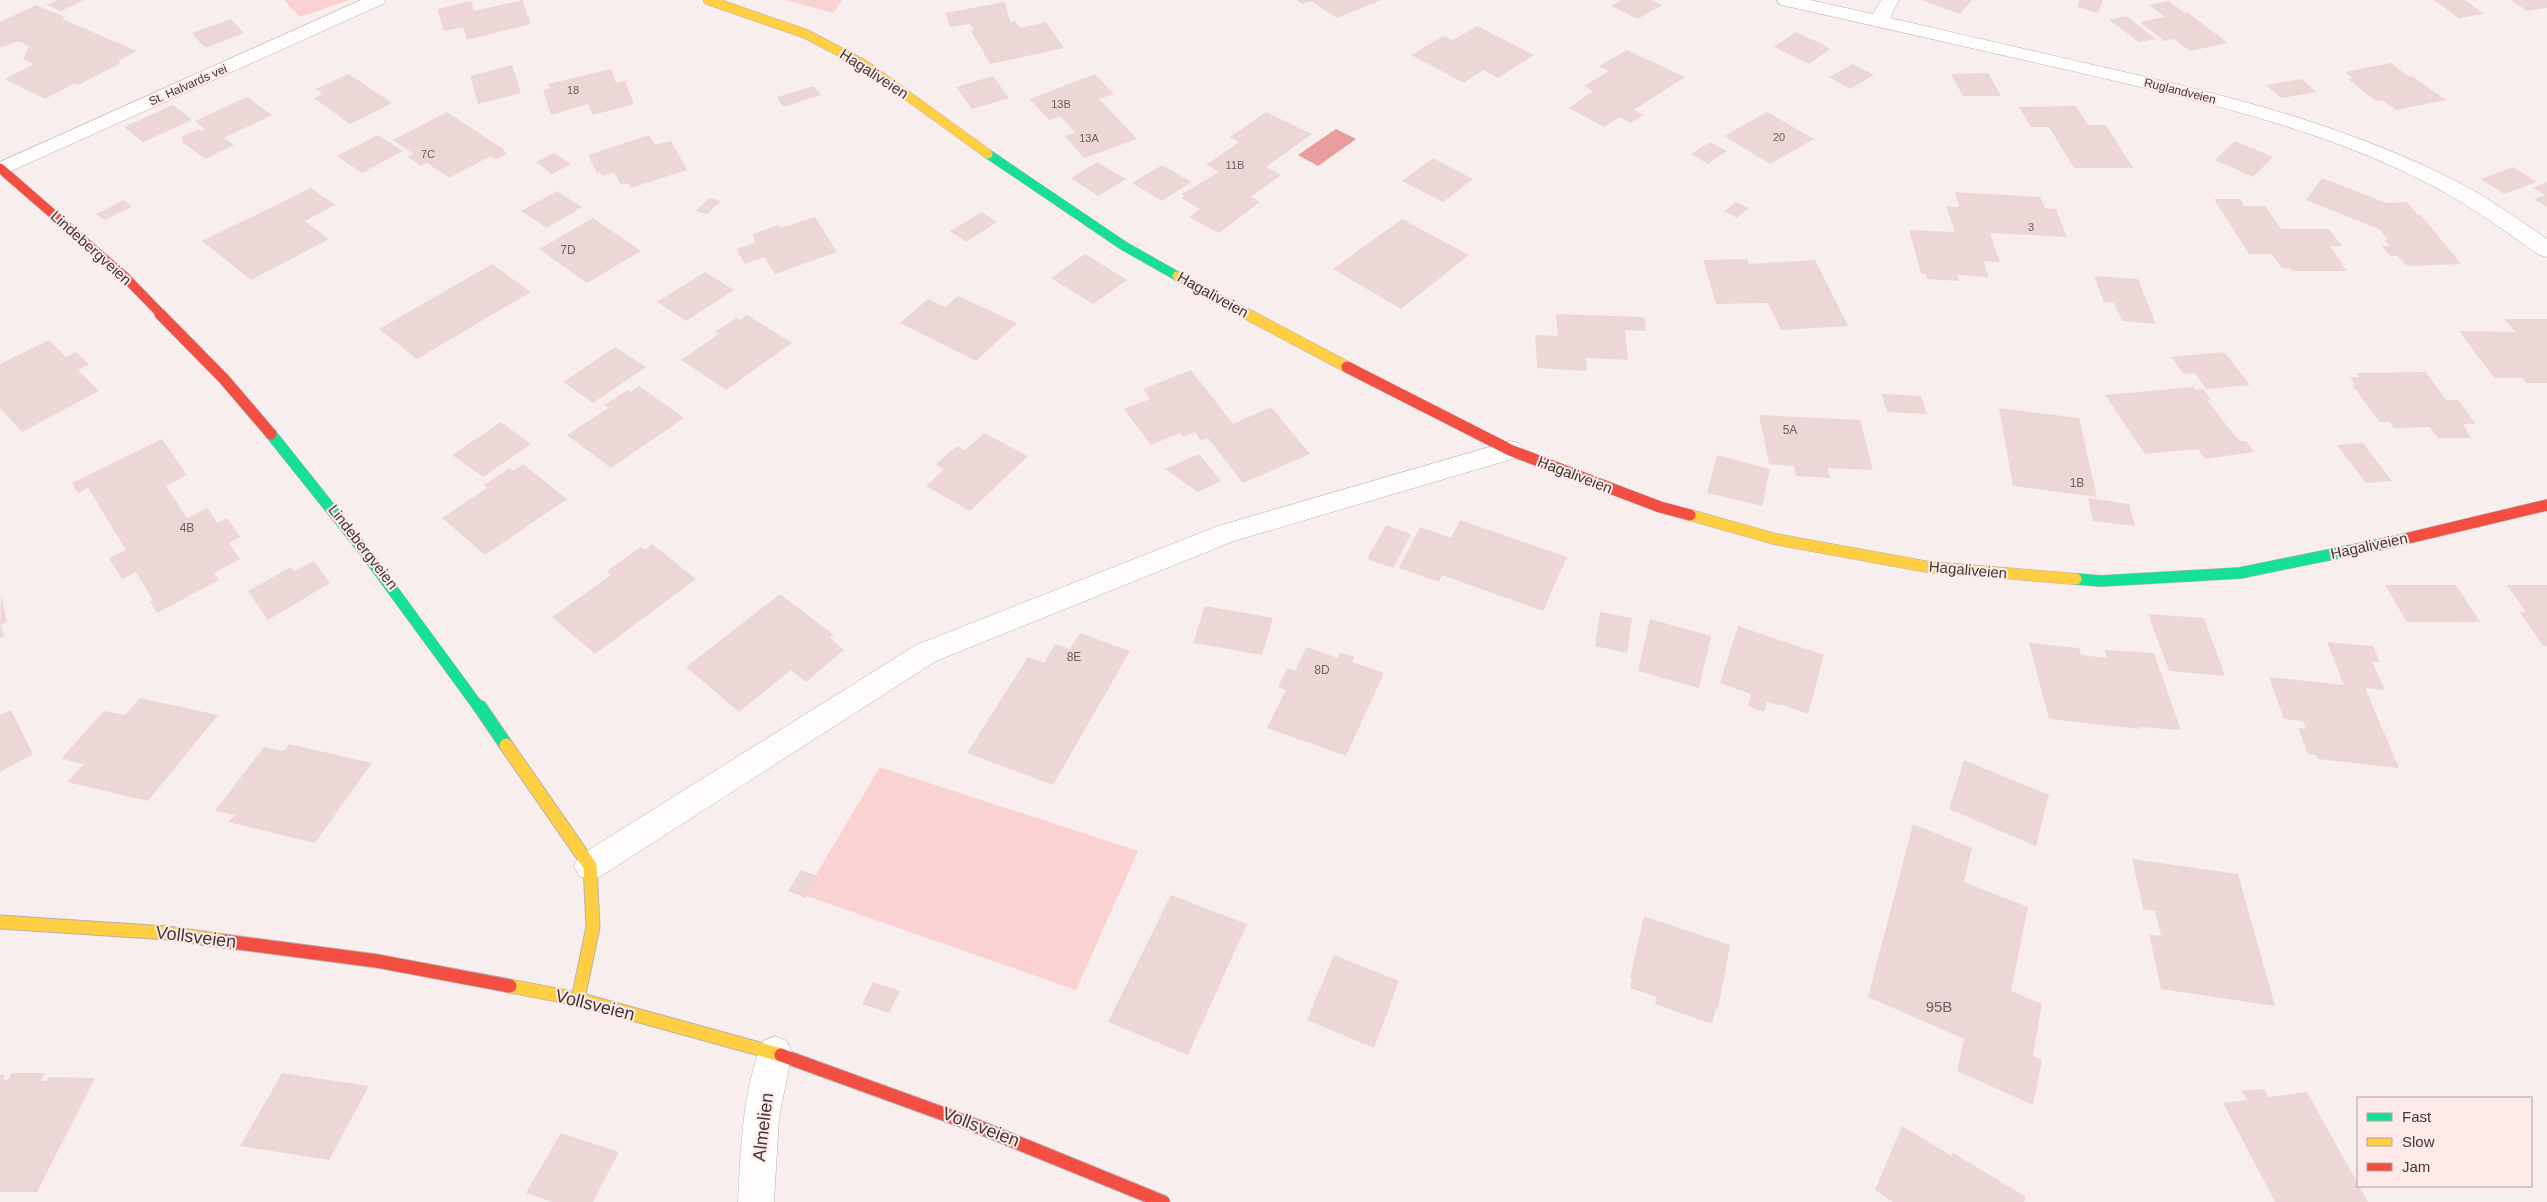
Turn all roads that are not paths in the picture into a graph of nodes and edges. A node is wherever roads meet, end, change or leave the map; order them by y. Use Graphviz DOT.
graph roads {
  1 [pos="376,0"];
  2 [pos="708,0"];
  3 [pos="1786,0"];
  4 [pos="1890,0"];
  5 [pos="1879,21"];
  6 [pos="0,169"];
  7 [pos="2547,250"];
  8 [pos="1510,450"];
  9 [pos="2547,504"];
  10 [pos="590,866"];
  11 [pos="0,922"];
  12 [pos="578,999"];
  13 [pos="775,1054"];
  14 [pos="756,1202"];
  15 [pos="1163,1202"];
  1 -- 6 [label="street, St. Halvards vei"];
  2 -- 8 [label="street, Hagaliveien"];
  3 -- 5 [label="street, Ruglandveien"];
  4 -- 5 [label="street"];
  5 -- 7 [label="street, Ruglandveien"];
  6 -- 10 [label="street, Lindebergveien"];
  8 -- 9 [label="street, Hagaliveien"];
  8 -- 10 [label="street"];
  10 -- 12 [label="street"];
  11 -- 12 [label="street, Vollsveien"];
  12 -- 13 [label="street, Vollsveien"];
  13 -- 14 [label="street, Almelien"];
  13 -- 15 [label="street, Vollsveien"];
}
